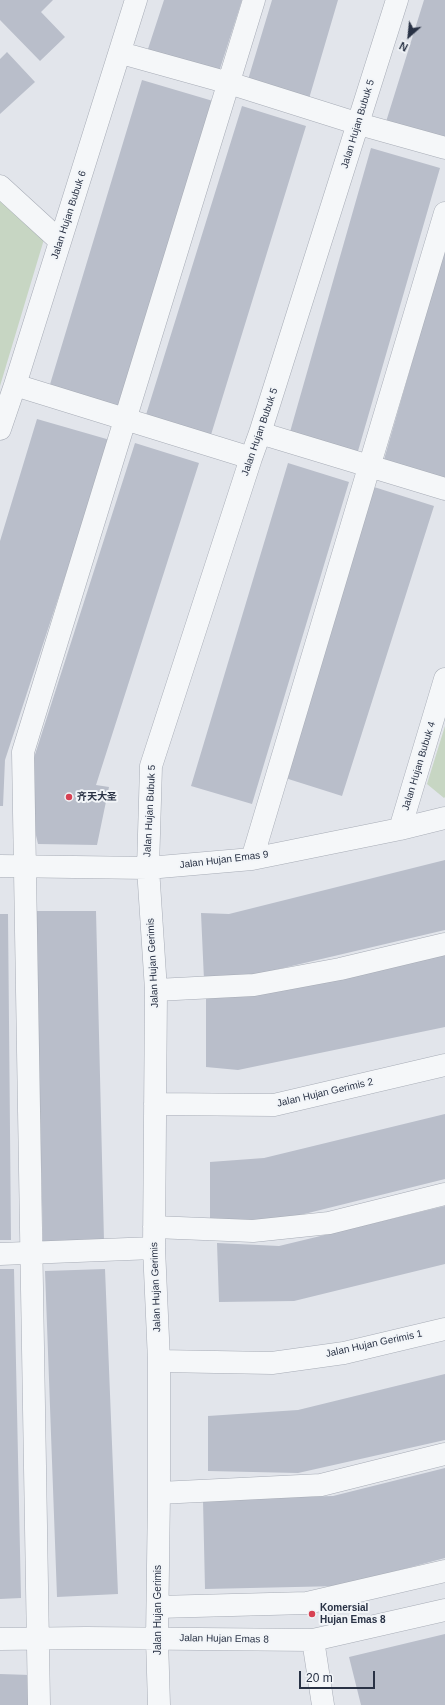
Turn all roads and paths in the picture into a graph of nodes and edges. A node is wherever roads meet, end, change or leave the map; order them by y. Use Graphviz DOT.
graph roads {
  1 [pos="136,0"];
  2 [pos="254,0"];
  3 [pos="397,0"];
  4 [pos="121,53"];
  5 [pos="229,83"];
  6 [pos="359,124"];
  7 [pos="445,148"];
  8 [pos="0,186"];
  9 [pos="445,213"];
  10 [pos="60,241"];
  11 [pos="15,385"];
  12 [pos="126,419"];
  13 [pos="0,429"];
  14 [pos="260,432"];
  15 [pos="251,458"];
  16 [pos="370,467"];
  17 [pos="445,489"];
  18 [pos="445,679"];
  19 [pos="445,818"];
  20 [pos="400,829"];
  21 [pos="252,859"];
  22 [pos="0,866"];
  23 [pos="24,866"];
  24 [pos="148,868"];
  25 [pos="445,944"];
  26 [pos="156,990"];
  27 [pos="445,1065"];
  28 [pos="155,1104"];
  29 [pos="445,1194"];
  30 [pos="154,1227"];
  31 [pos="154,1248"];
  32 [pos="0,1254"];
  33 [pos="31,1254"];
  34 [pos="445,1329"];
  35 [pos="159,1361"];
  36 [pos="445,1454"];
  37 [pos="159,1493"];
  38 [pos="445,1571"];
  39 [pos="158,1607"];
  40 [pos="445,1610"];
  41 [pos="38,1638"];
  42 [pos="157,1638"];
  43 [pos="0,1639"];
  44 [pos="313,1640"];
  45 [pos="39,1705"];
  46 [pos="159,1705"];
  47 [pos="323,1705"];
  1 -- 4 [label="street, Jalan Hujan Bubuk 6"];
  2 -- 5 [label="street"];
  3 -- 6 [label="street, Jalan Hujan Bubuk 5"];
  4 -- 5 [label="street"];
  4 -- 10 [label="street, Jalan Hujan Bubuk 6"];
  5 -- 6 [label="street"];
  5 -- 12 [label="street"];
  6 -- 7 [label="street"];
  6 -- 14 [label="street, Jalan Hujan Bubuk 5"];
  8 -- 10 [label="street"];
  9 -- 16 [label="street"];
  10 -- 11 [label="street, Jalan Hujan Bubuk 6"];
  11 -- 12 [label="street"];
  11 -- 13 [label="street, Jalan Hujan Bubuk 6"];
  12 -- 15 [label="street"];
  12 -- 23 [label="street"];
  14 -- 15 [label="street, Jalan Hujan Bubuk 5"];
  14 -- 16 [label="street"];
  15 -- 24 [label="street, Jalan Hujan Bubuk 5"];
  16 -- 17 [label="street"];
  16 -- 21 [label="street"];
  18 -- 20 [label="street, Jalan Hujan Bubuk 4"];
  19 -- 20 [label="street, Jalan Hujan Emas 9"];
  20 -- 21 [label="street, Jalan Hujan Emas 9"];
  21 -- 24 [label="street, Jalan Hujan Emas 9"];
  22 -- 23 [label="street, Jalan Hujan Emas 9"];
  23 -- 24 [label="street, Jalan Hujan Emas 9"];
  23 -- 33 [label="street"];
  24 -- 26 [label="street, Jalan Hujan Gerimis"];
  25 -- 26 [label="street"];
  26 -- 28 [label="street, Jalan Hujan Gerimis"];
  27 -- 28 [label="street, Jalan Hujan Gerimis 2"];
  28 -- 30 [label="street, Jalan Hujan Gerimis"];
  29 -- 30 [label="street"];
  30 -- 31 [label="street, Jalan Hujan Gerimis"];
  31 -- 33 [label="street"];
  31 -- 35 [label="street, Jalan Hujan Gerimis"];
  32 -- 33 [label="street"];
  33 -- 41 [label="street"];
  34 -- 35 [label="street, Jalan Hujan Gerimis 1"];
  35 -- 37 [label="street, Jalan Hujan Gerimis"];
  36 -- 37 [label="street"];
  37 -- 39 [label="street, Jalan Hujan Gerimis"];
  38 -- 39 [label="street"];
  39 -- 42 [label="street, Jalan Hujan Gerimis"];
  40 -- 44 [label="street, Jalan Hujan Emas 8"];
  41 -- 42 [label="street, Jalan Hujan Emas 8"];
  41 -- 43 [label="street, Jalan Hujan Emas 8"];
  41 -- 45 [label="street"];
  42 -- 44 [label="street, Jalan Hujan Emas 8"];
  42 -- 46 [label="street, Jalan Hujan Gerimis"];
  44 -- 47 [label="street"];
}
